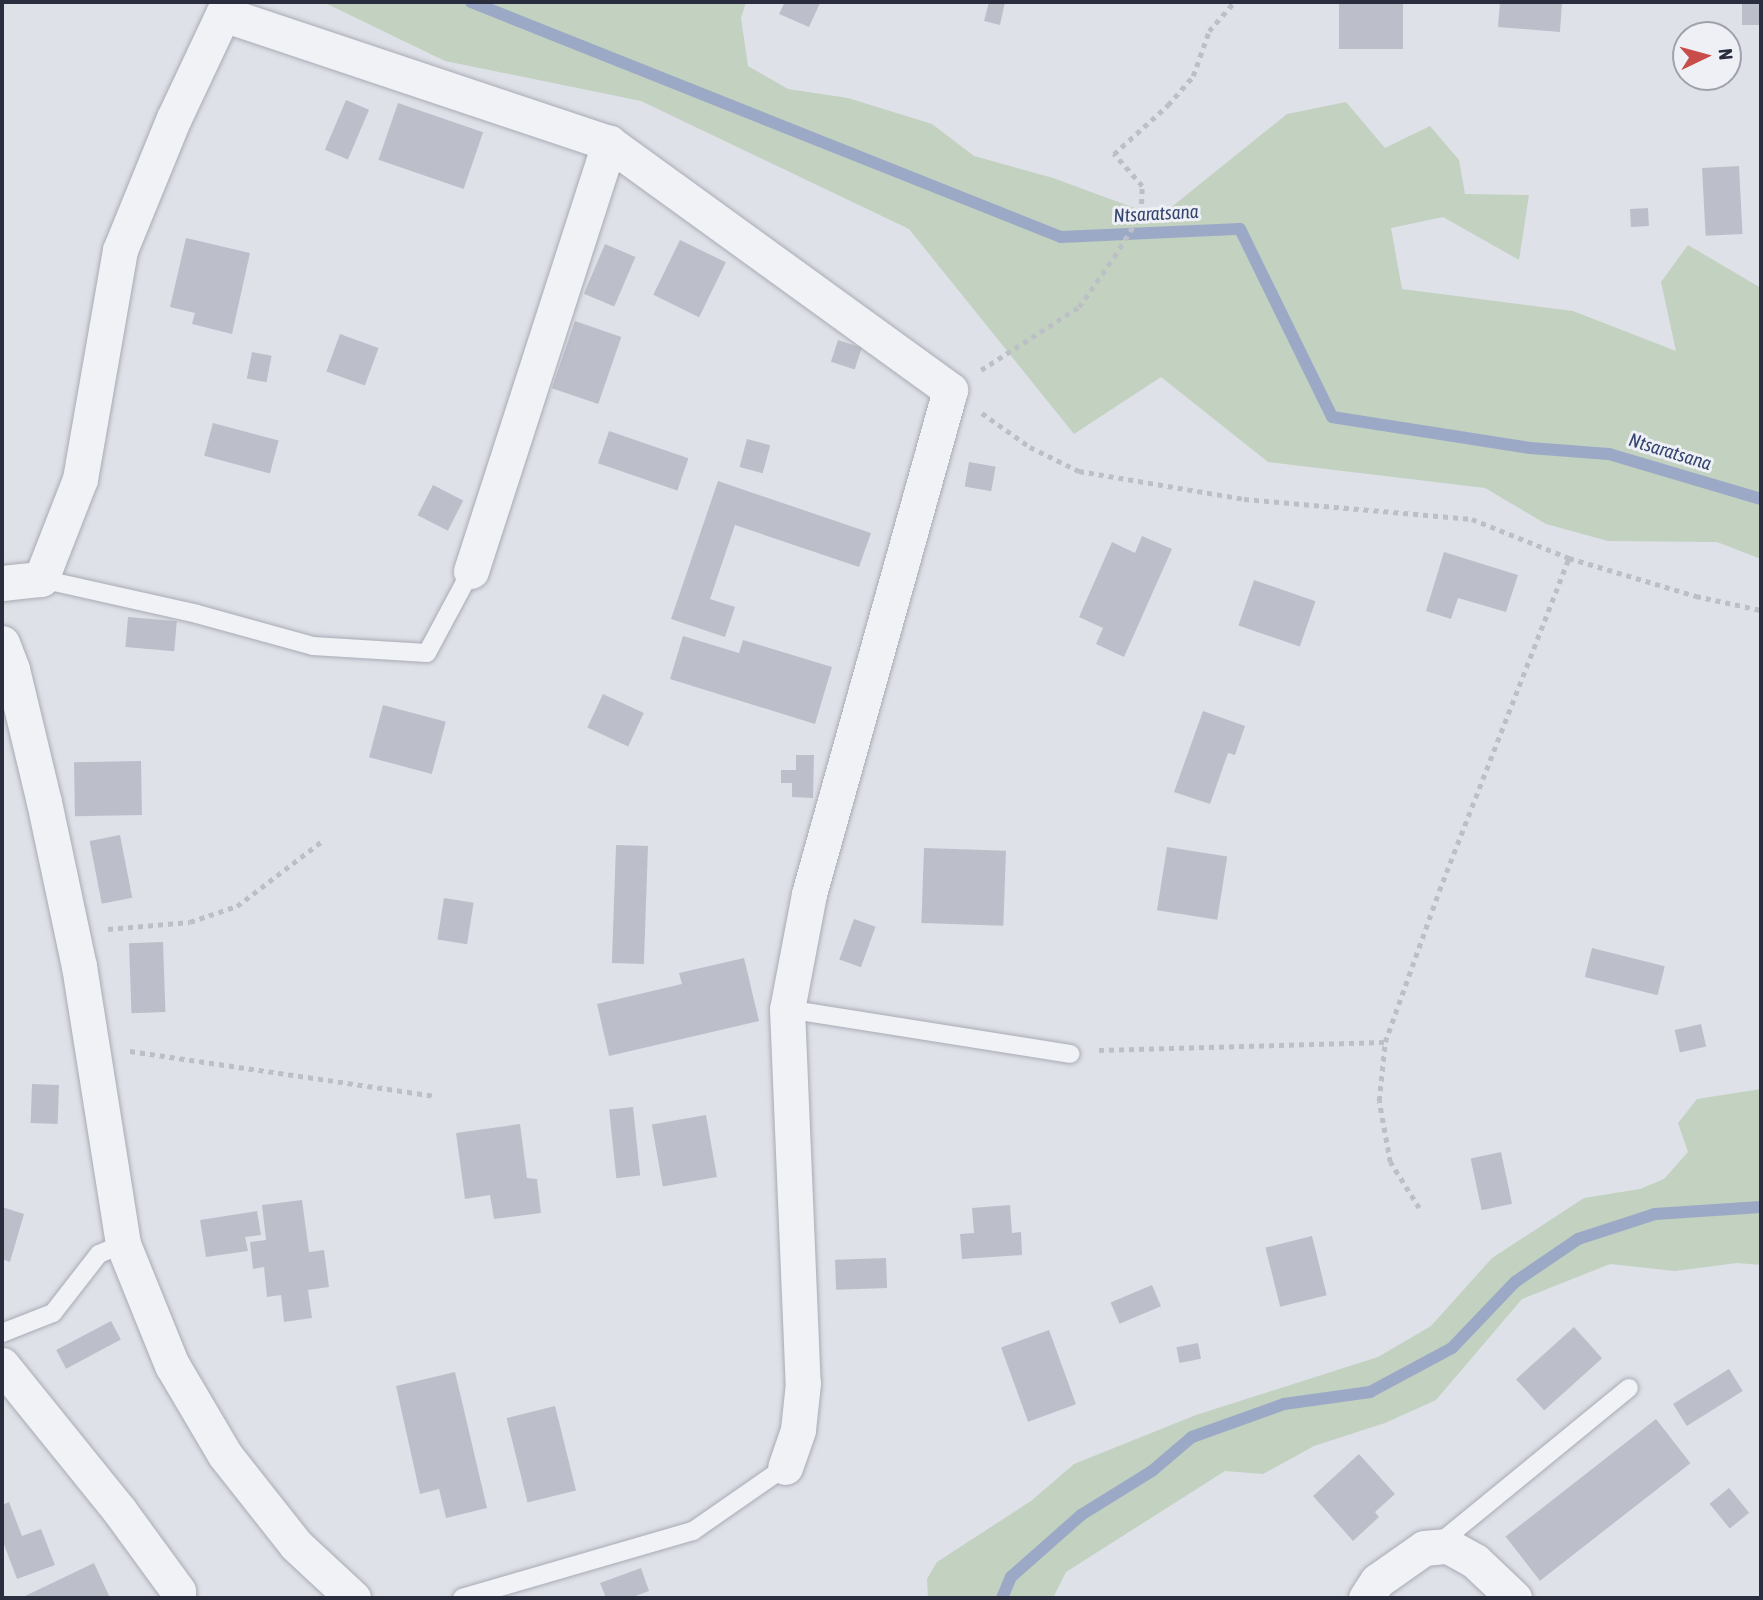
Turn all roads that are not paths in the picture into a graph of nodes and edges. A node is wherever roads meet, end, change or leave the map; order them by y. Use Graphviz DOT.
graph roads {
  1 [pos="609,143"];
  2 [pos="471,571"];
  3 [pos="41,579"];
  4 [pos="2,583"];
  5 [pos="2,643"];
  6 [pos="787,1009"];
  7 [pos="1070,1054"];
  8 [pos="123,1244"];
  9 [pos="2,1333"];
  10 [pos="2,1365"];
  11 [pos="1629,1388"];
  12 [pos="785,1467"];
  13 [pos="1434,1547"];
  14 [pos="178,1598"];
  15 [pos="353,1598"];
  16 [pos="462,1598"];
  17 [pos="1366,1598"];
  18 [pos="1514,1598"];
  1 -- 2 [label="street"];
  1 -- 3 [label="street"];
  1 -- 6 [label="street"];
  2 -- 3 [label="lane"];
  3 -- 4 [label="street"];
  5 -- 8 [label="street"];
  6 -- 7 [label="lane"];
  6 -- 12 [label="street"];
  8 -- 9 [label="lane"];
  8 -- 15 [label="street"];
  10 -- 14 [label="street"];
  11 -- 13 [label="lane"];
  12 -- 16 [label="lane"];
  13 -- 17 [label="street"];
  13 -- 18 [label="street"];
}
